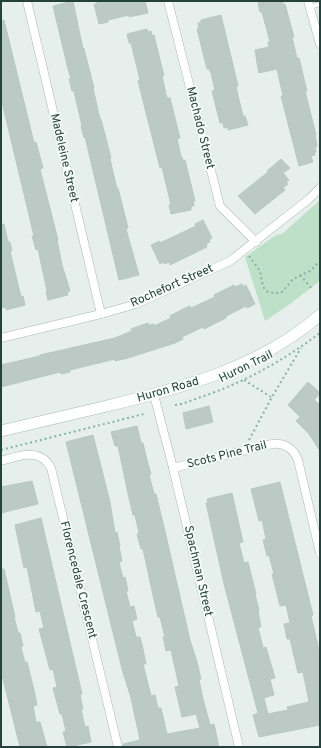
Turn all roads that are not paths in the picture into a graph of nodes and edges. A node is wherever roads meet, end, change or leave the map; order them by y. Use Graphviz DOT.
graph roads {
  1 [pos="27,1"];
  2 [pos="168,1"];
  3 [pos="309,4"];
  4 [pos="320,4"];
  5 [pos="320,44"];
  6 [pos="320,188"];
  7 [pos="256,242"];
  8 [pos="101,314"];
  9 [pos="320,315"];
  10 [pos="1,338"];
  11 [pos="154,395"];
  12 [pos="1,431"];
  13 [pos="1,461"];
  14 [pos="174,468"];
  15 [pos="320,553"];
  16 [pos="118,747"];
  17 [pos="239,747"];
  1 -- 8 [label="street, Madeleine Street"];
  2 -- 7 [label="street, Machado Street"];
  3 -- 4 [label="lane"];
  3 -- 5 [label="street"];
  6 -- 7 [label="street, Rochefort Street"];
  7 -- 8 [label="street, Rochefort Street"];
  8 -- 10 [label="street, Rochefort Street"];
  9 -- 11 [label="main road, Huron Road"];
  11 -- 12 [label="main road, Huron Road"];
  11 -- 14 [label="street, Spachman Street"];
  13 -- 16 [label="street, Florencedale Crescent"];
  14 -- 15 [label="street, Scots Pine Trail"];
  14 -- 17 [label="street, Spachman Street"];
}
